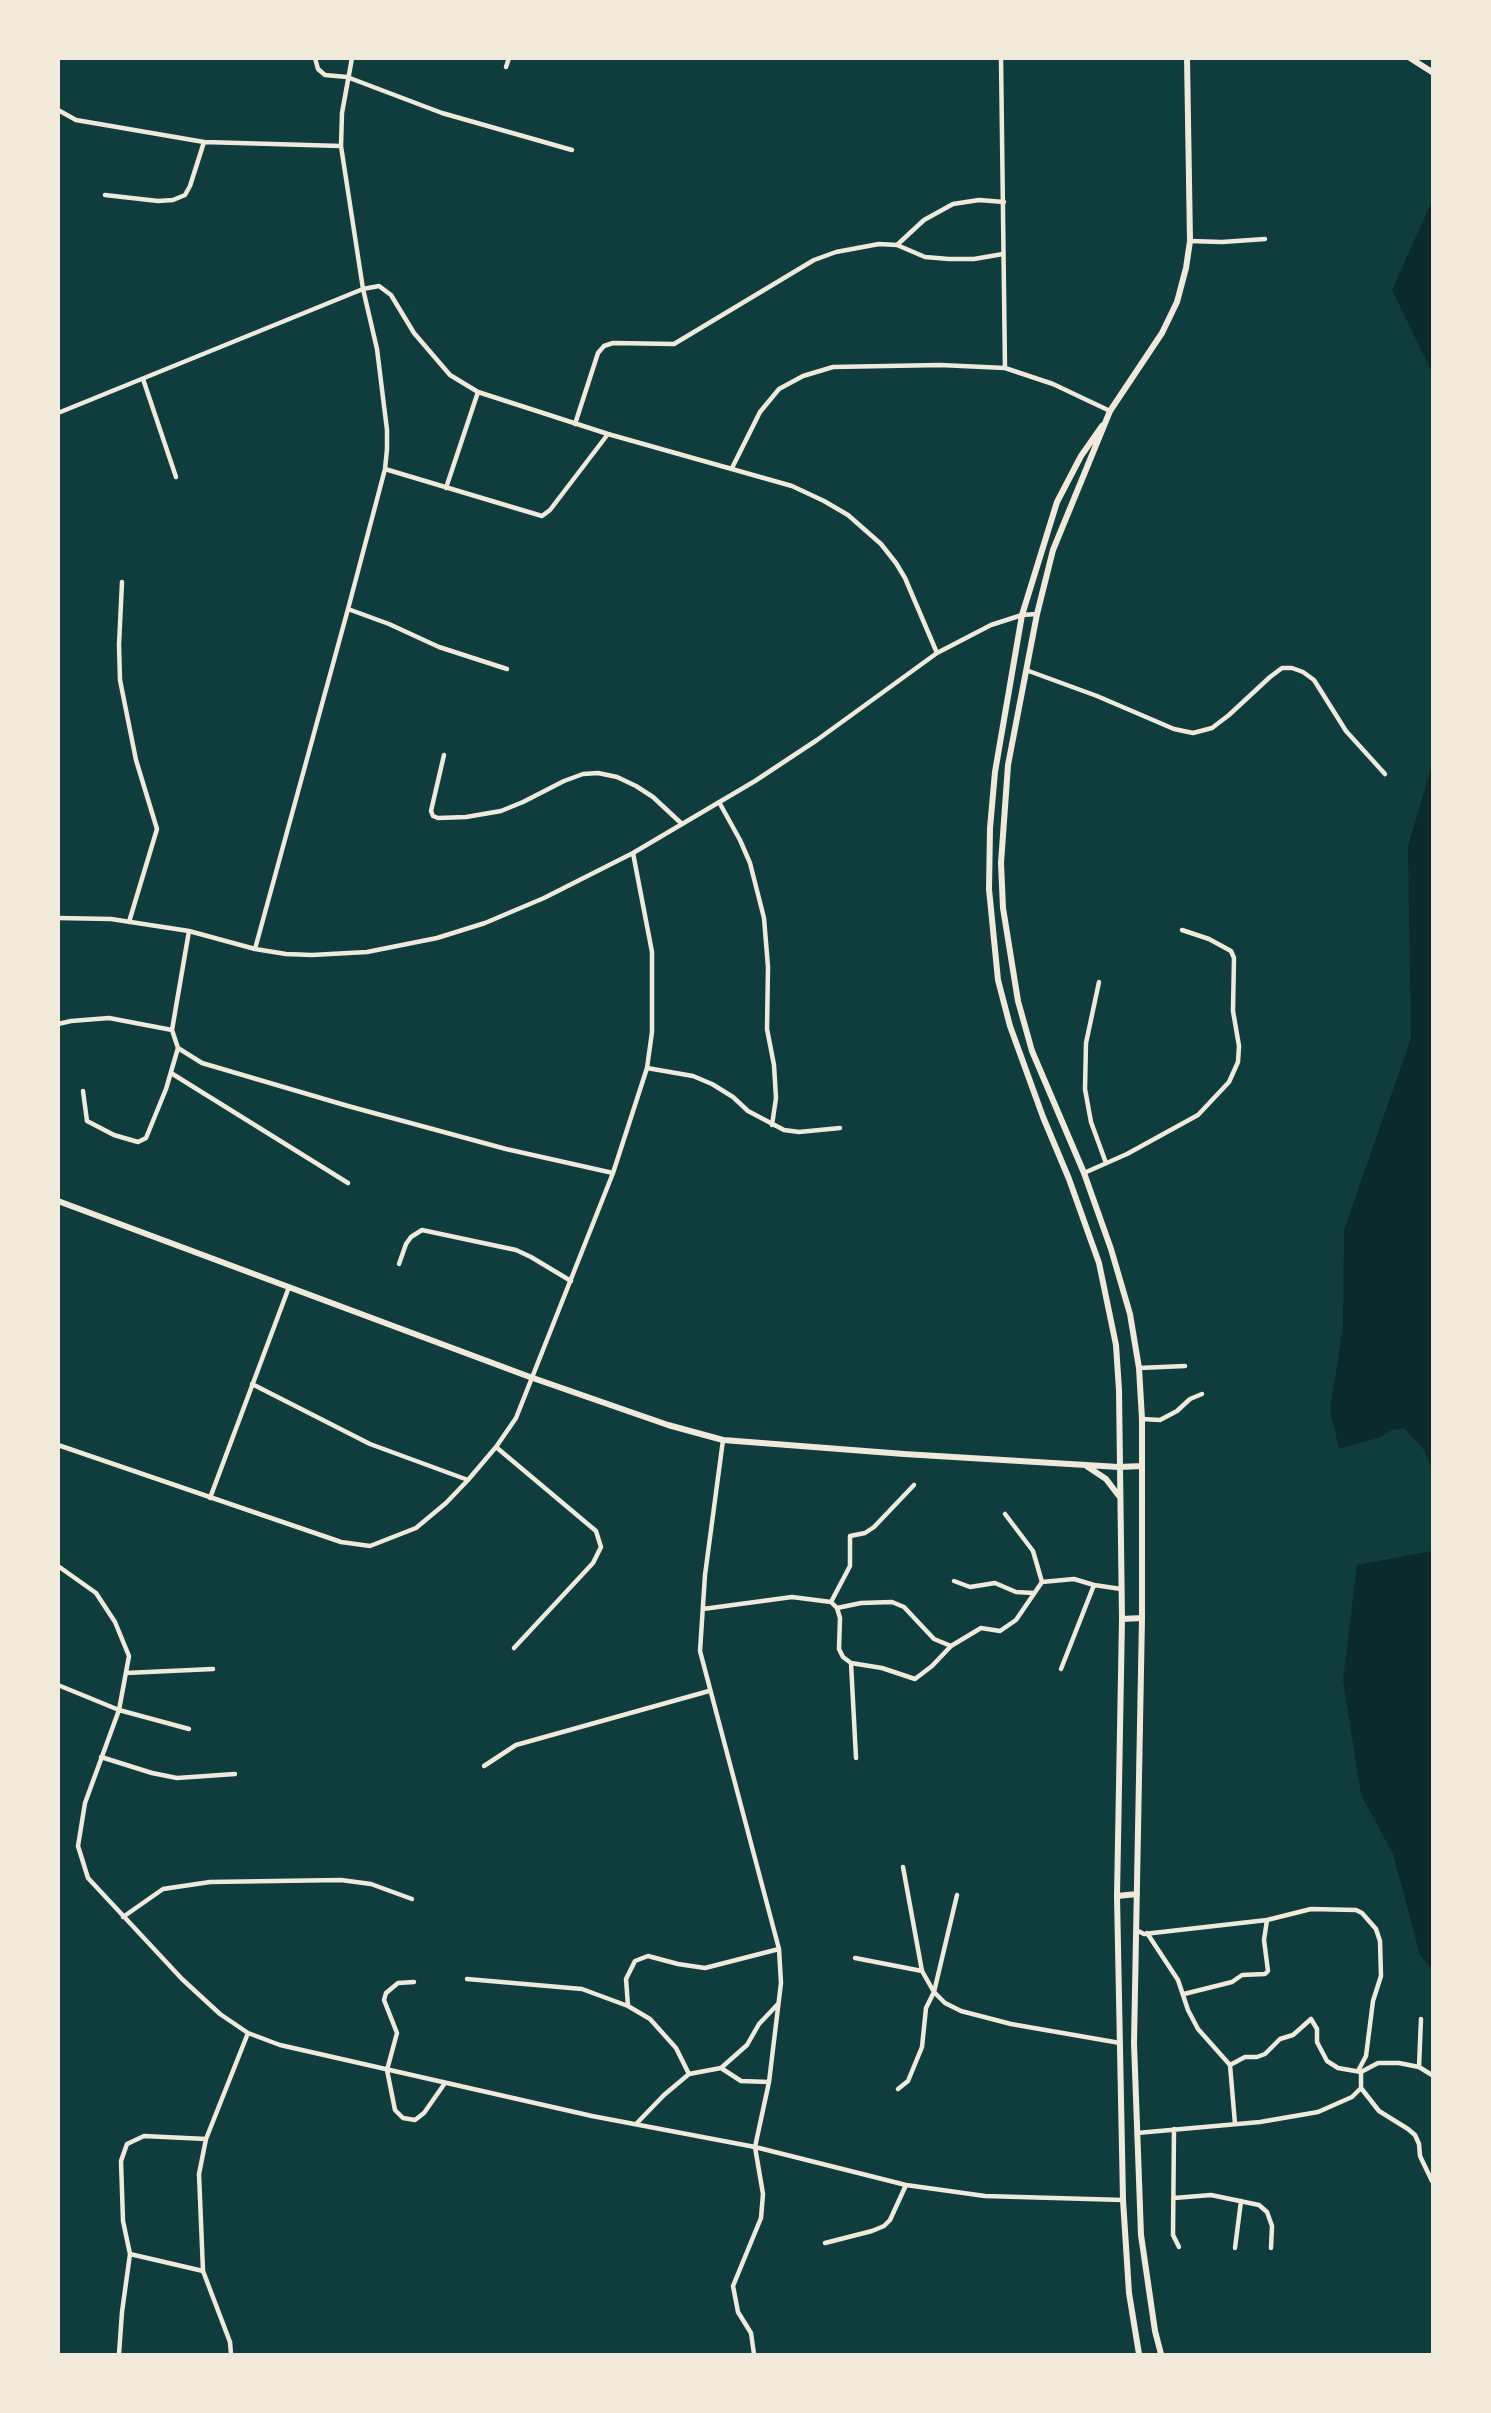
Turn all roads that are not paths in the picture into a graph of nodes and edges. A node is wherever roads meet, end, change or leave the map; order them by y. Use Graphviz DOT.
graph roads {
  1 [pos="315,58"];
  2 [pos="352,58"];
  3 [pos="509,58"];
  4 [pos="1001,58"];
  5 [pos="1187,58"];
  6 [pos="1410,58"];
  7 [pos="506,67"];
  8 [pos="1432,72"];
  9 [pos="347,77"];
  10 [pos="58,110"];
  11 [pos="204,142"];
  12 [pos="341,146"];
  13 [pos="572,150"];
  14 [pos="105,195"];
  15 [pos="1004,202"];
  16 [pos="1265,239"];
  17 [pos="1190,241"];
  18 [pos="897,245"];
  19 [pos="1003,254"];
  20 [pos="363,289"];
  21 [pos="1005,368"];
  22 [pos="142,379"];
  23 [pos="478,392"];
  24 [pos="1110,411"];
  25 [pos="58,413"];
  26 [pos="1106,421"];
  27 [pos="575,424"];
  28 [pos="608,434"];
  29 [pos="732,468"];
  30 [pos="385,469"];
  31 [pos="176,477"];
  32 [pos="446,488"];
  33 [pos="122,582"];
  34 [pos="348,609"];
  35 [pos="1037,614"];
  36 [pos="1022,615"];
  37 [pos="937,653"];
  38 [pos="507,669"];
  39 [pos="1026,670"];
  40 [pos="444,755"];
  41 [pos="1385,774"];
  42 [pos="719,802"];
  43 [pos="682,824"];
  44 [pos="633,853"];
  45 [pos="58,918"];
  46 [pos="129,922"];
  47 [pos="1182,930"];
  48 [pos="189,931"];
  49 [pos="255,949"];
  50 [pos="1100,982"];
  51 [pos="58,1024"];
  52 [pos="172,1030"];
  53 [pos="178,1048"];
  54 [pos="647,1068"];
  55 [pos="171,1073"];
  56 [pos="83,1091"];
  57 [pos="772,1125"];
  58 [pos="840,1128"];
  59 [pos="1106,1163"];
  60 [pos="613,1173"];
  61 [pos="1084,1173"];
  62 [pos="348,1183"];
  63 [pos="58,1201"];
  64 [pos="399,1264"];
  65 [pos="571,1281"];
  66 [pos="289,1287"];
  67 [pos="1185,1366"];
  68 [pos="1139,1368"];
  69 [pos="530,1377"];
  70 [pos="252,1384"];
  71 [pos="1202,1394"];
  72 [pos="1142,1419"];
  73 [pos="723,1440"];
  74 [pos="58,1445"];
  75 [pos="496,1447"];
  76 [pos="1084,1465"];
  77 [pos="1142,1466"];
  78 [pos="1119,1467"];
  79 [pos="468,1480"];
  80 [pos="914,1485"];
  81 [pos="1119,1496"];
  82 [pos="210,1498"];
  83 [pos="1005,1514"];
  84 [pos="58,1566"];
  85 [pos="954,1581"];
  86 [pos="1042,1582"];
  87 [pos="1094,1586"];
  88 [pos="1121,1589"];
  89 [pos="1033,1593"];
  90 [pos="831,1602"];
  91 [pos="703,1608"];
  92 [pos="837,1608"];
  93 [pos="1142,1618"];
  94 [pos="1122,1619"];
  95 [pos="951,1646"];
  96 [pos="514,1648"];
  97 [pos="851,1663"];
  98 [pos="213,1669"];
  99 [pos="1061,1669"];
  100 [pos="126,1673"];
  101 [pos="58,1685"];
  102 [pos="709,1691"];
  103 [pos="119,1710"];
  104 [pos="189,1729"];
  105 [pos="101,1757"];
  106 [pos="856,1758"];
  107 [pos="484,1766"];
  108 [pos="235,1774"];
  109 [pos="903,1867"];
  110 [pos="1137,1894"];
  111 [pos="957,1895"];
  112 [pos="1117,1896"];
  113 [pos="412,1899"];
  114 [pos="123,1917"];
  115 [pos="1267,1920"];
  116 [pos="1138,1931"];
  117 [pos="1147,1933"];
  118 [pos="779,1949"];
  119 [pos="855,1958"];
  120 [pos="921,1971"];
  121 [pos="468,1979"];
  122 [pos="414,1982"];
  123 [pos="934,1992"];
  124 [pos="1184,1995"];
  125 [pos="778,2004"];
  126 [pos="628,2006"];
  127 [pos="1421,2019"];
  128 [pos="248,2033"];
  129 [pos="1120,2043"];
  130 [pos="1230,2065"];
  131 [pos="1419,2067"];
  132 [pos="721,2068"];
  133 [pos="387,2070"];
  134 [pos="1359,2072"];
  135 [pos="689,2074"];
  136 [pos="1432,2075"];
  137 [pos="769,2082"];
  138 [pos="445,2083"];
  139 [pos="1360,2088"];
  140 [pos="898,2089"];
  141 [pos="637,2123"];
  142 [pos="1235,2124"];
  143 [pos="1174,2130"];
  144 [pos="1137,2133"];
  145 [pos="206,2139"];
  146 [pos="1123,2146"];
  147 [pos="1137,2146"];
  148 [pos="755,2147"];
  149 [pos="1432,2181"];
  150 [pos="906,2186"];
  151 [pos="1174,2198"];
  152 [pos="1123,2200"];
  153 [pos="1241,2201"];
  154 [pos="825,2243"];
  155 [pos="1179,2247"];
  156 [pos="1235,2248"];
  157 [pos="1271,2248"];
  158 [pos="130,2254"];
  159 [pos="203,2271"];
  160 [pos="119,2355"];
  161 [pos="231,2355"];
  162 [pos="754,2355"];
  163 [pos="1139,2355"];
  164 [pos="1161,2355"];
  1 -- 9 [label="street"];
  2 -- 9 [label="street"];
  3 -- 7 [label="street"];
  4 -- 15 [label="street"];
  5 -- 17 [label="street"];
  6 -- 8 [label="street"];
  9 -- 12 [label="street"];
  9 -- 13 [label="street"];
  10 -- 11 [label="street"];
  11 -- 12 [label="street"];
  11 -- 14 [label="street"];
  12 -- 20 [label="street"];
  15 -- 18 [label="street"];
  15 -- 19 [label="street"];
  16 -- 17 [label="street"];
  17 -- 24 [label="street"];
  18 -- 19 [label="street"];
  18 -- 27 [label="street"];
  19 -- 21 [label="street"];
  20 -- 22 [label="street"];
  20 -- 23 [label="street"];
  20 -- 30 [label="street"];
  21 -- 24 [label="street"];
  21 -- 29 [label="street"];
  22 -- 25 [label="street"];
  22 -- 31 [label="street"];
  23 -- 27 [label="street"];
  23 -- 32 [label="street"];
  24 -- 26 [label="street"];
  26 -- 35 [label="street"];
  26 -- 36 [label="street"];
  27 -- 28 [label="street"];
  28 -- 29 [label="street"];
  28 -- 32 [label="street"];
  29 -- 37 [label="street"];
  30 -- 32 [label="street"];
  30 -- 34 [label="street"];
  33 -- 46 [label="street"];
  34 -- 38 [label="street"];
  34 -- 49 [label="street"];
  35 -- 36 [label="street"];
  35 -- 39 [label="street"];
  36 -- 37 [label="street"];
  36 -- 78 [label="street"];
  37 -- 42 [label="street"];
  39 -- 41 [label="street"];
  39 -- 61 [label="street"];
  40 -- 43 [label="street"];
  42 -- 43 [label="street"];
  42 -- 57 [label="street"];
  43 -- 44 [label="street"];
  44 -- 49 [label="street"];
  44 -- 54 [label="street"];
  45 -- 46 [label="street"];
  46 -- 48 [label="street"];
  47 -- 59 [label="street"];
  48 -- 49 [label="street"];
  48 -- 52 [label="street"];
  50 -- 59 [label="street"];
  51 -- 52 [label="street"];
  52 -- 53 [label="street"];
  53 -- 55 [label="street"];
  53 -- 60 [label="street"];
  54 -- 57 [label="street"];
  54 -- 60 [label="street"];
  55 -- 56 [label="street"];
  55 -- 62 [label="street"];
  57 -- 58 [label="street"];
  59 -- 61 [label="street"];
  60 -- 65 [label="street"];
  61 -- 68 [label="street"];
  63 -- 66 [label="street"];
  64 -- 65 [label="street"];
  65 -- 69 [label="street"];
  66 -- 69 [label="street"];
  66 -- 70 [label="street"];
  67 -- 68 [label="street"];
  68 -- 72 [label="street"];
  69 -- 73 [label="street"];
  69 -- 75 [label="street"];
  70 -- 79 [label="street"];
  70 -- 82 [label="street"];
  71 -- 72 [label="street"];
  72 -- 77 [label="street"];
  73 -- 76 [label="street"];
  73 -- 91 [label="street"];
  74 -- 82 [label="street"];
  75 -- 79 [label="street"];
  75 -- 96 [label="street"];
  76 -- 78 [label="street"];
  76 -- 81 [label="street"];
  77 -- 78 [label="street"];
  77 -- 93 [label="street"];
  78 -- 81 [label="street"];
  79 -- 82 [label="street"];
  80 -- 90 [label="street"];
  81 -- 88 [label="street"];
  83 -- 86 [label="street"];
  84 -- 100 [label="street"];
  85 -- 89 [label="street"];
  86 -- 87 [label="street"];
  86 -- 89 [label="street"];
  87 -- 88 [label="street"];
  87 -- 99 [label="street"];
  88 -- 94 [label="street"];
  89 -- 95 [label="street"];
  90 -- 91 [label="street"];
  90 -- 92 [label="street"];
  91 -- 102 [label="street"];
  92 -- 95 [label="street"];
  92 -- 97 [label="street"];
  93 -- 94 [label="street"];
  93 -- 110 [label="street"];
  94 -- 112 [label="street"];
  95 -- 97 [label="street"];
  97 -- 106 [label="street"];
  98 -- 100 [label="street"];
  100 -- 103 [label="street"];
  101 -- 103 [label="street"];
  102 -- 107 [label="street"];
  102 -- 118 [label="street"];
  103 -- 104 [label="street"];
  103 -- 105 [label="street"];
  105 -- 108 [label="street"];
  105 -- 114 [label="street"];
  109 -- 120 [label="street"];
  110 -- 112 [label="street"];
  110 -- 116 [label="street"];
  111 -- 123 [label="street"];
  112 -- 129 [label="street"];
  113 -- 114 [label="street"];
  114 -- 128 [label="street"];
  115 -- 117 [label="street"];
  115 -- 124 [label="street"];
  115 -- 134 [label="street"];
  116 -- 117 [label="street"];
  116 -- 144 [label="street"];
  117 -- 124 [label="street"];
  118 -- 125 [label="street"];
  118 -- 126 [label="street"];
  119 -- 120 [label="street"];
  120 -- 123 [label="street"];
  121 -- 126 [label="street"];
  122 -- 133 [label="street"];
  123 -- 129 [label="street"];
  123 -- 140 [label="street"];
  124 -- 130 [label="street"];
  125 -- 132 [label="street"];
  125 -- 137 [label="street"];
  126 -- 135 [label="street"];
  127 -- 131 [label="street"];
  128 -- 133 [label="street"];
  128 -- 145 [label="street"];
  129 -- 146 [label="street"];
  130 -- 134 [label="street"];
  130 -- 142 [label="street"];
  131 -- 134 [label="street"];
  131 -- 136 [label="street"];
  132 -- 135 [label="street"];
  132 -- 137 [label="street"];
  133 -- 138 [label="street"];
  133 -- 138 [label="street"];
  134 -- 139 [label="street"];
  135 -- 141 [label="street"];
  137 -- 148 [label="street"];
  138 -- 141 [label="street"];
  139 -- 142 [label="street"];
  139 -- 149 [label="street"];
  141 -- 148 [label="street"];
  142 -- 143 [label="street"];
  143 -- 144 [label="street"];
  143 -- 151 [label="street"];
  144 -- 147 [label="street"];
  145 -- 158 [label="street"];
  145 -- 159 [label="street"];
  146 -- 147 [label="street"];
  146 -- 152 [label="street"];
  147 -- 164 [label="street"];
  148 -- 150 [label="street"];
  148 -- 162 [label="street"];
  150 -- 152 [label="street"];
  150 -- 154 [label="street"];
  151 -- 153 [label="street"];
  151 -- 155 [label="street"];
  152 -- 163 [label="street"];
  153 -- 156 [label="street"];
  153 -- 157 [label="street"];
  158 -- 159 [label="street"];
  158 -- 160 [label="street"];
  159 -- 161 [label="street"];
}
